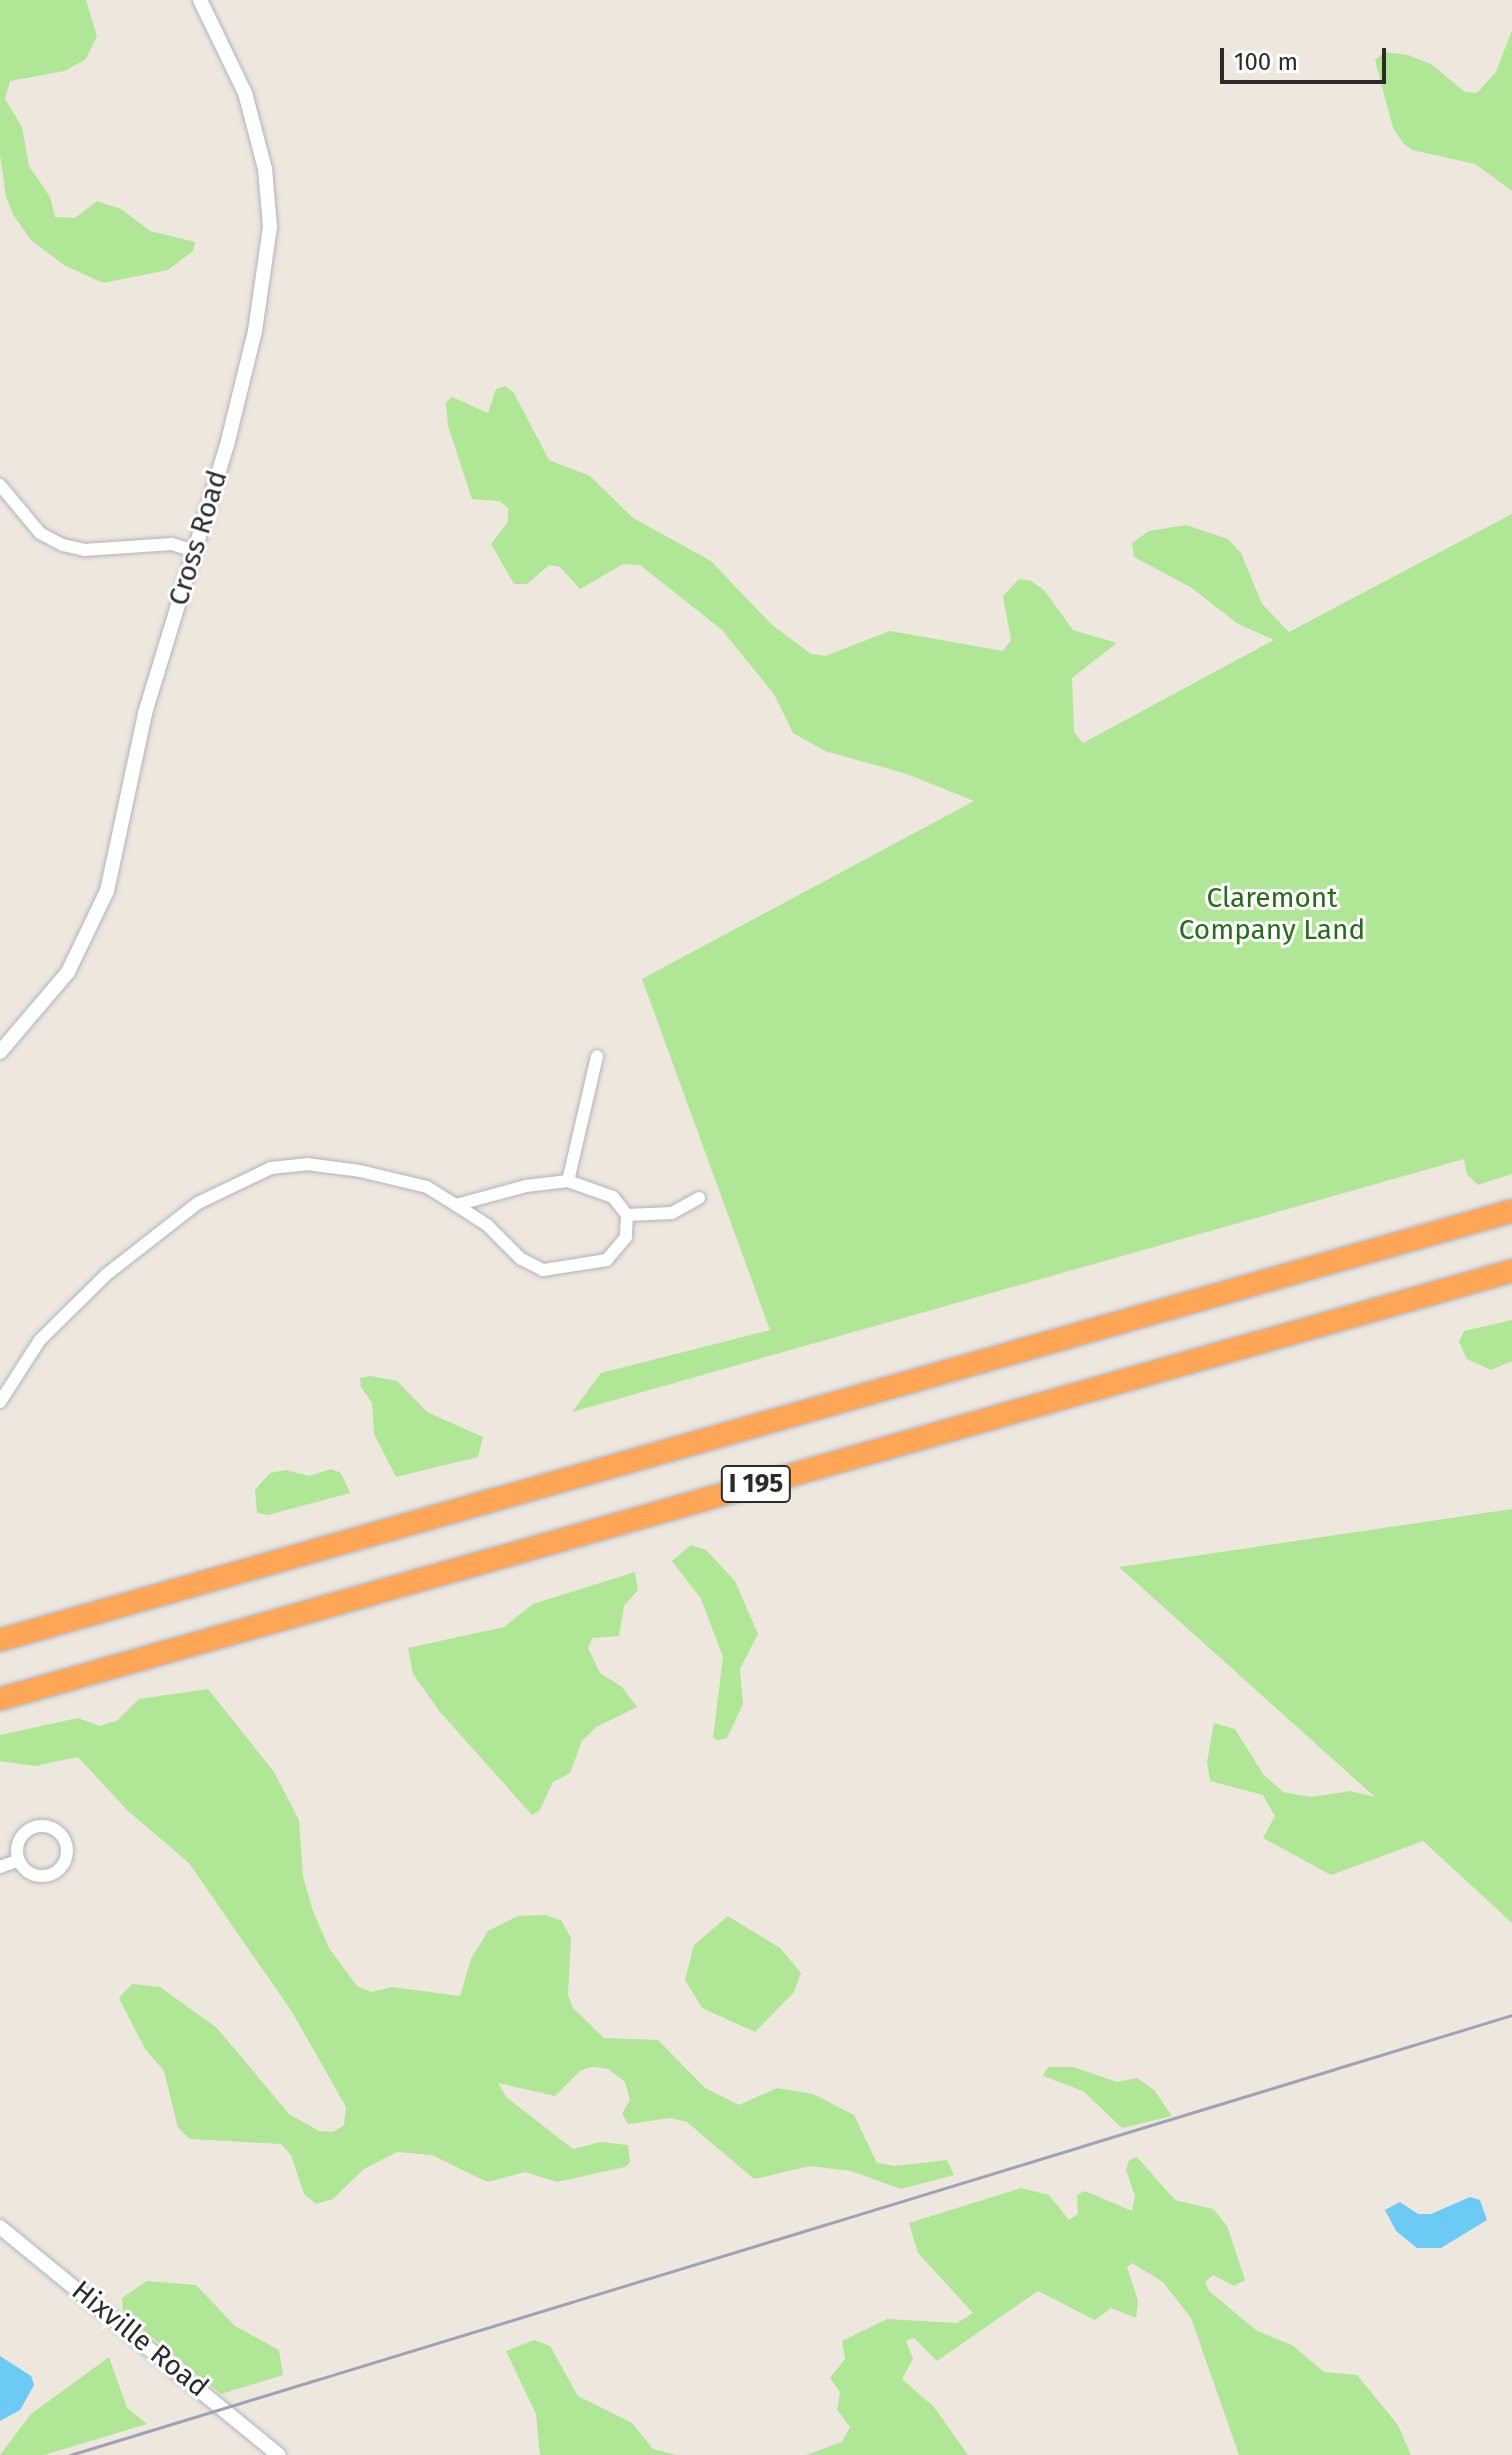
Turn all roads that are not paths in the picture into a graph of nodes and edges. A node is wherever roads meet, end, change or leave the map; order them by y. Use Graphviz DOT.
graph roads {
  1 [pos="200,0"];
  2 [pos="0,485"];
  3 [pos="193,551"];
  4 [pos="0,1052"];
  5 [pos="597,1056"];
  6 [pos="568,1181"];
  7 [pos="699,1198"];
  8 [pos="456,1205"];
  9 [pos="1512,1211"];
  10 [pos="627,1215"];
  11 [pos="1512,1271"];
  12 [pos="0,1402"];
  13 [pos="0,1640"];
  14 [pos="0,1699"];
  15 [pos="19,1860"];
  16 [pos="0,1867"];
  17 [pos="0,2227"];
  18 [pos="279,2455"];
  1 -- 3 [label="street, Cross Road"];
  2 -- 3 [label="street"];
  3 -- 4 [label="street, Cross Road"];
  5 -- 6 [label="street"];
  6 -- 8 [label="street"];
  6 -- 10 [label="street"];
  7 -- 10 [label="street"];
  8 -- 10 [label="street"];
  8 -- 12 [label="street"];
  9 -- 13 [label="highway, I 195"];
  11 -- 14 [label="highway, I 195"];
  15 -- 15 [label="street"];
  15 -- 16 [label="street"];
  17 -- 18 [label="street, Hixville Road"];
}
